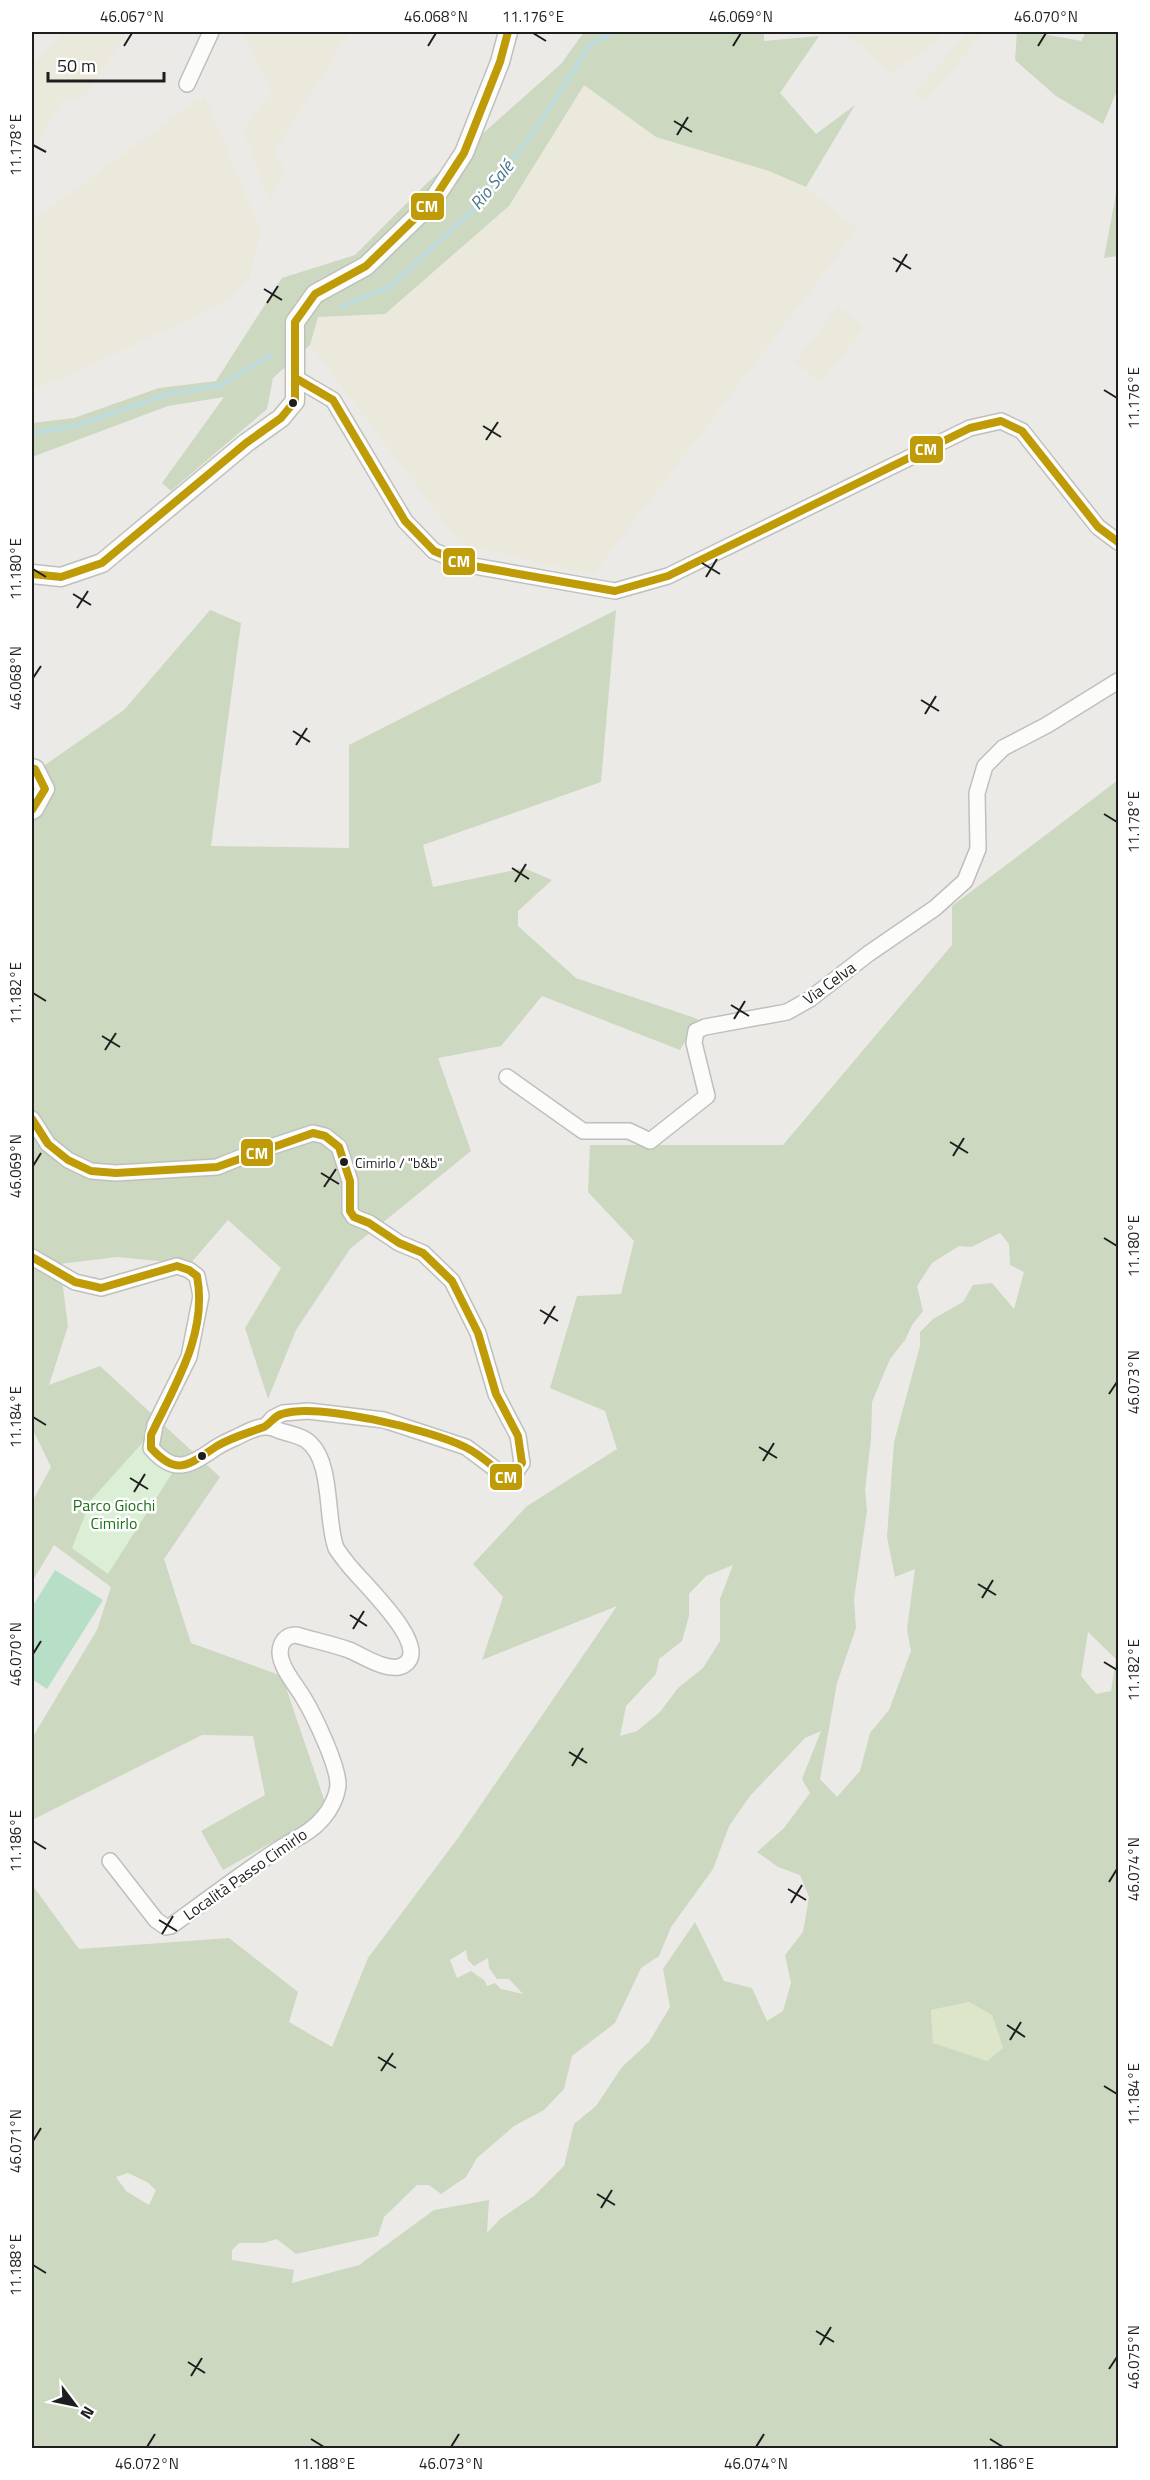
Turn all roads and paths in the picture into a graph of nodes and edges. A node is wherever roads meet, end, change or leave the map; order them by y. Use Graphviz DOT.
graph roads {
  1 [pos="211,32"];
  2 [pos="508,32"];
  3 [pos="518,32"];
  4 [pos="500,62"];
  5 [pos="187,84"];
  6 [pos="297,379"];
  7 [pos="1119,542"];
  8 [pos="32,574"];
  9 [pos="1119,681"];
  10 [pos="32,768"];
  11 [pos="32,810"];
  12 [pos="507,1077"];
  13 [pos="32,1119"];
  14 [pos="32,1257"];
  15 [pos="266,1426"];
  16 [pos="110,1861"];
  1 -- 5 [label="street"];
  2 -- 4 [label="street"];
  3 -- 4 [label="street"];
  4 -- 6 [label="street"];
  6 -- 7 [label="street"];
  6 -- 8 [label="street"];
  9 -- 12 [label="street, Via Celva"];
  10 -- 11 [label="street"];
  13 -- 15 [label="street"];
  14 -- 15 [label="street"];
  15 -- 16 [label="street, Località Passo Cimirlo"];
}
